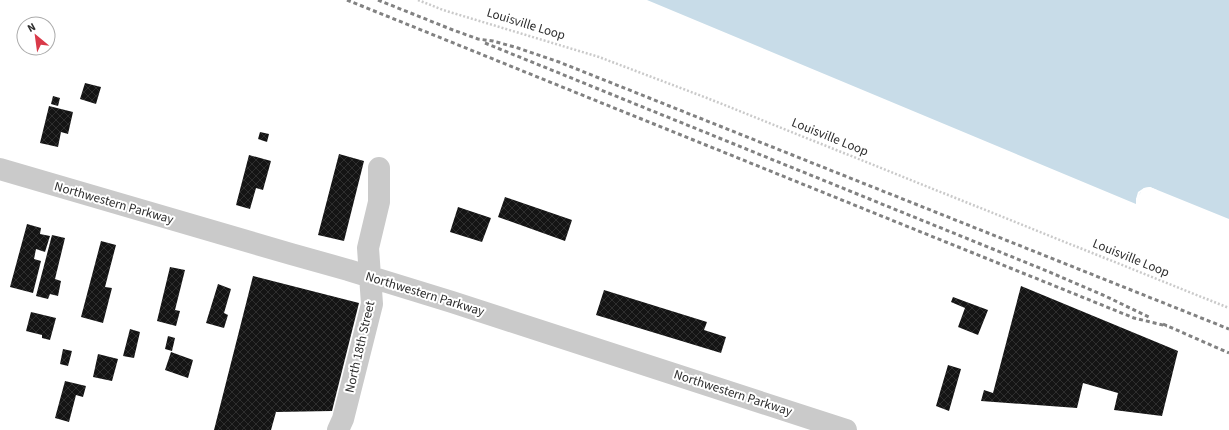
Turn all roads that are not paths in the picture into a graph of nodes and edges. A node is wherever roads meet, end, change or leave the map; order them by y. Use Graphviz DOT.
graph roads {
  1 [pos="378,168"];
  2 [pos="0,169"];
  3 [pos="370,277"];
  4 [pos="338,430"];
  5 [pos="846,430"];
  1 -- 3 [label="street, North 18th Street"];
  2 -- 3 [label="street, Northwestern Parkway"];
  3 -- 4 [label="street, North 18th Street"];
  3 -- 5 [label="street, Northwestern Parkway"];
}
